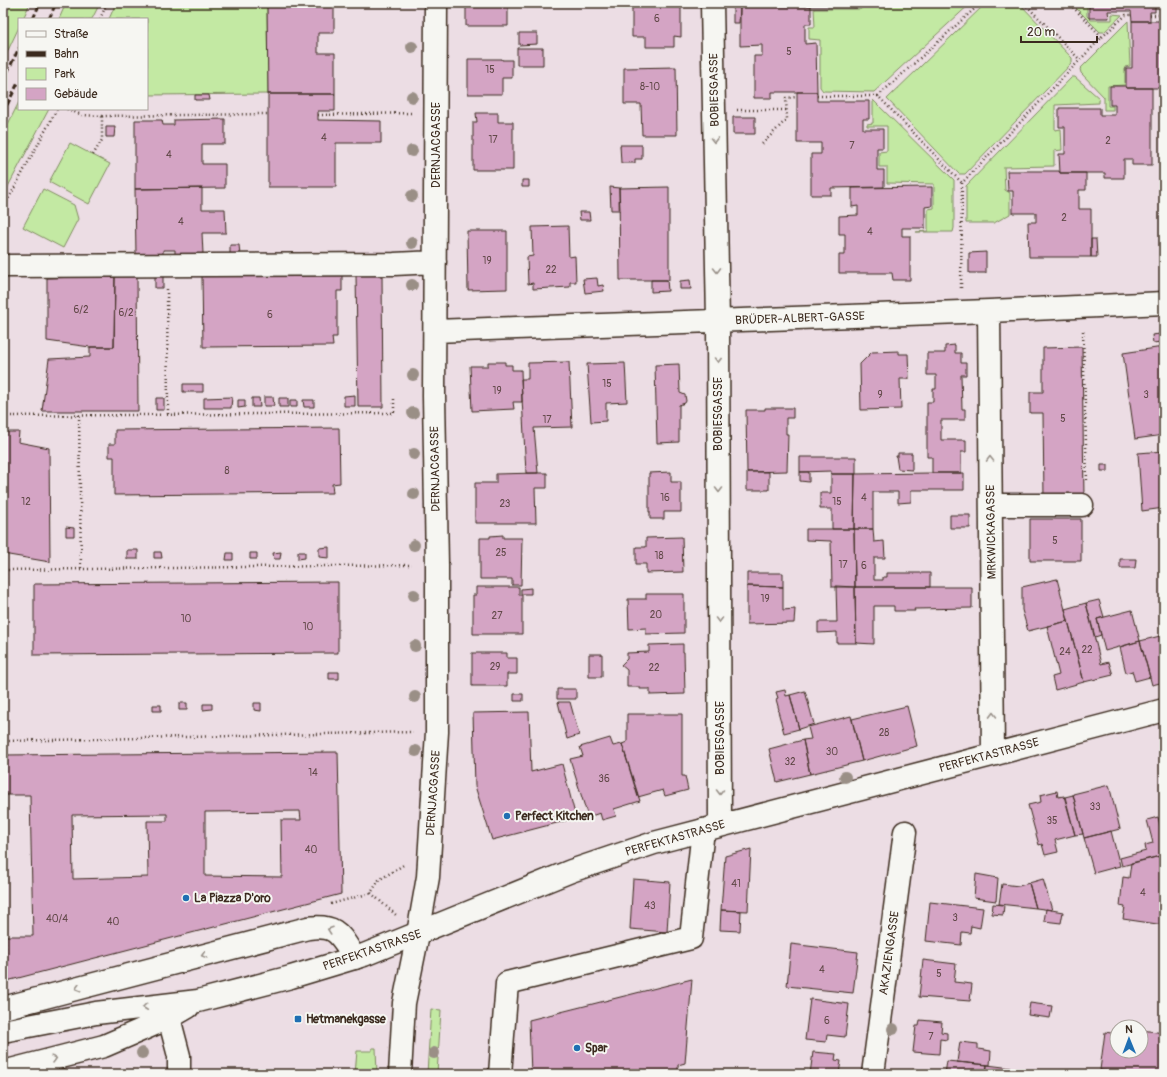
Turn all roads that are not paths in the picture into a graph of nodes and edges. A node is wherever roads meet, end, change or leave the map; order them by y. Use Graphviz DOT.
graph roads {
  1 [pos="436,3"];
  2 [pos="712,3"];
  3 [pos="435,262"];
  4 [pos="3,266"];
  5 [pos="1164,303"];
  6 [pos="989,311"];
  7 [pos="718,321"];
  8 [pos="435,331"];
  9 [pos="991,505"];
  10 [pos="1082,505"];
  11 [pos="1164,710"];
  12 [pos="994,754"];
  13 [pos="712,827"];
  14 [pos="905,832"];
  15 [pos="418,934"];
  16 [pos="355,958"];
  17 [pos="4,998"];
  18 [pos="198,1001"];
  19 [pos="169,1018"];
  20 [pos="3,1032"];
  21 [pos="6,1072"];
  22 [pos="179,1074"];
  23 [pos="400,1074"];
  24 [pos="500,1074"];
  25 [pos="873,1074"];
  1 -- 3 [label="street, DERNJACGASSE"];
  2 -- 7 [label="street, BOBIESGASSE, one-way"];
  3 -- 4 [label="street"];
  3 -- 8 [label="street, DERNJACGASSE"];
  5 -- 6 [label="street, BRÜDER-ALBERT-GASSE"];
  6 -- 7 [label="street, BRÜDER-ALBERT-GASSE"];
  9 -- 6 [label="street, MRKWICKAGASSE, one-way"];
  7 -- 8 [label="street, BRÜDER-ALBERT-GASSE"];
  7 -- 13 [label="street, BOBIESGASSE, one-way"];
  8 -- 15 [label="street, DERNJACGASSE"];
  9 -- 10 [label="street"];
  12 -- 9 [label="street, MRKWICKAGASSE, one-way"];
  11 -- 12 [label="street, PERFEKTASTRASSE"];
  12 -- 13 [label="street, PERFEKTASTRASSE"];
  13 -- 15 [label="street, PERFEKTASTRASSE"];
  13 -- 24 [label="street, BOBIESGASSE"];
  14 -- 25 [label="street, AKAZIENGASSE"];
  15 -- 16 [label="street, PERFEKTASTRASSE"];
  15 -- 23 [label="street"];
  16 -- 17 [label="street, one-way"];
  16 -- 18 [label="street, PERFEKTASTRASSE"];
  18 -- 19 [label="street, PERFEKTASTRASSE"];
  18 -- 20 [label="street, PERFEKTASTRASSE, one-way"];
  21 -- 19 [label="street, PERFEKTASTRASSE, one-way"];
  19 -- 22 [label="street"];
}
